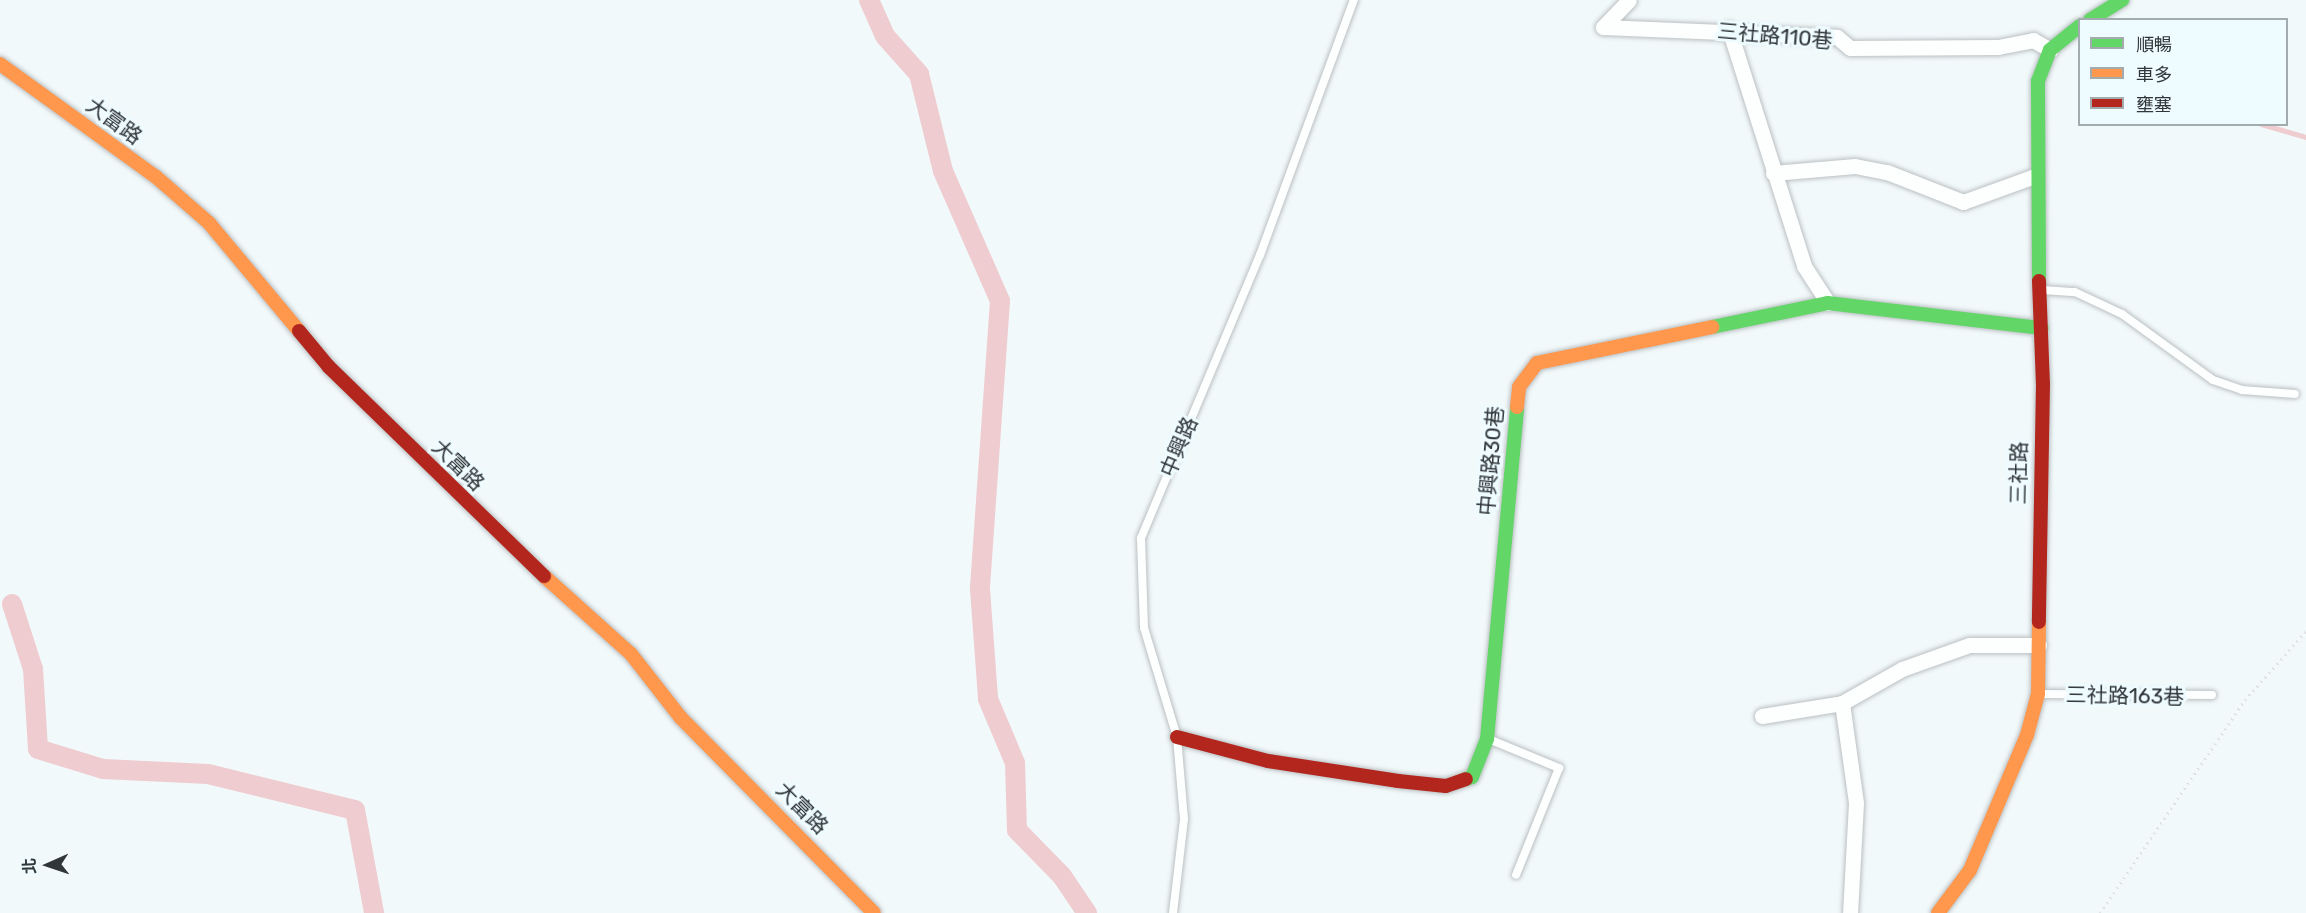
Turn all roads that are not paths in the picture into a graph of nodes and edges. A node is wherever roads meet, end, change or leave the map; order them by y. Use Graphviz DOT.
graph roads {
  1 [pos="1354,0"];
  2 [pos="1629,0"];
  3 [pos="2122,0"];
  4 [pos="2093,18"];
  5 [pos="2078,27"];
  6 [pos="1730,30"];
  7 [pos="2050,50"];
  8 [pos="0,64"];
  9 [pos="1773,173"];
  10 [pos="2035,176"];
  11 [pos="2042,290"];
  12 [pos="1828,303"];
  13 [pos="2042,328"];
  14 [pos="2295,394"];
  15 [pos="2039,645"];
  16 [pos="2037,694"];
  17 [pos="2212,695"];
  18 [pos="1842,703"];
  19 [pos="1762,716"];
  20 [pos="1177,737"];
  21 [pos="1487,739"];
  22 [pos="1516,875"];
  23 [pos="874,913"];
  24 [pos="1173,913"];
  25 [pos="1850,913"];
  26 [pos="1938,913"];
  1 -- 20 [label="lane, 中興路"];
  2 -- 6 [label="street, 三社路110巷"];
  3 -- 4 [label="street"];
  5 -- 7 [label="street, 三社路"];
  6 -- 7 [label="street, 三社路110巷"];
  6 -- 9 [label="street"];
  7 -- 10 [label="street, 三社路"];
  8 -- 23 [label="street, 大富路"];
  9 -- 10 [label="street"];
  9 -- 12 [label="street"];
  10 -- 11 [label="street, 三社路"];
  11 -- 13 [label="street, 三社路"];
  11 -- 14 [label="lane"];
  12 -- 13 [label="street, 中興路30巷"];
  12 -- 21 [label="street, 中興路30巷"];
  13 -- 15 [label="street, 三社路"];
  15 -- 16 [label="street, 三社路"];
  15 -- 18 [label="street"];
  16 -- 17 [label="lane, 三社路163巷"];
  16 -- 26 [label="street, 三社路"];
  18 -- 19 [label="street"];
  18 -- 25 [label="street"];
  20 -- 21 [label="street, 中興路30巷"];
  20 -- 24 [label="lane, 中興路"];
  21 -- 22 [label="lane"];
}
